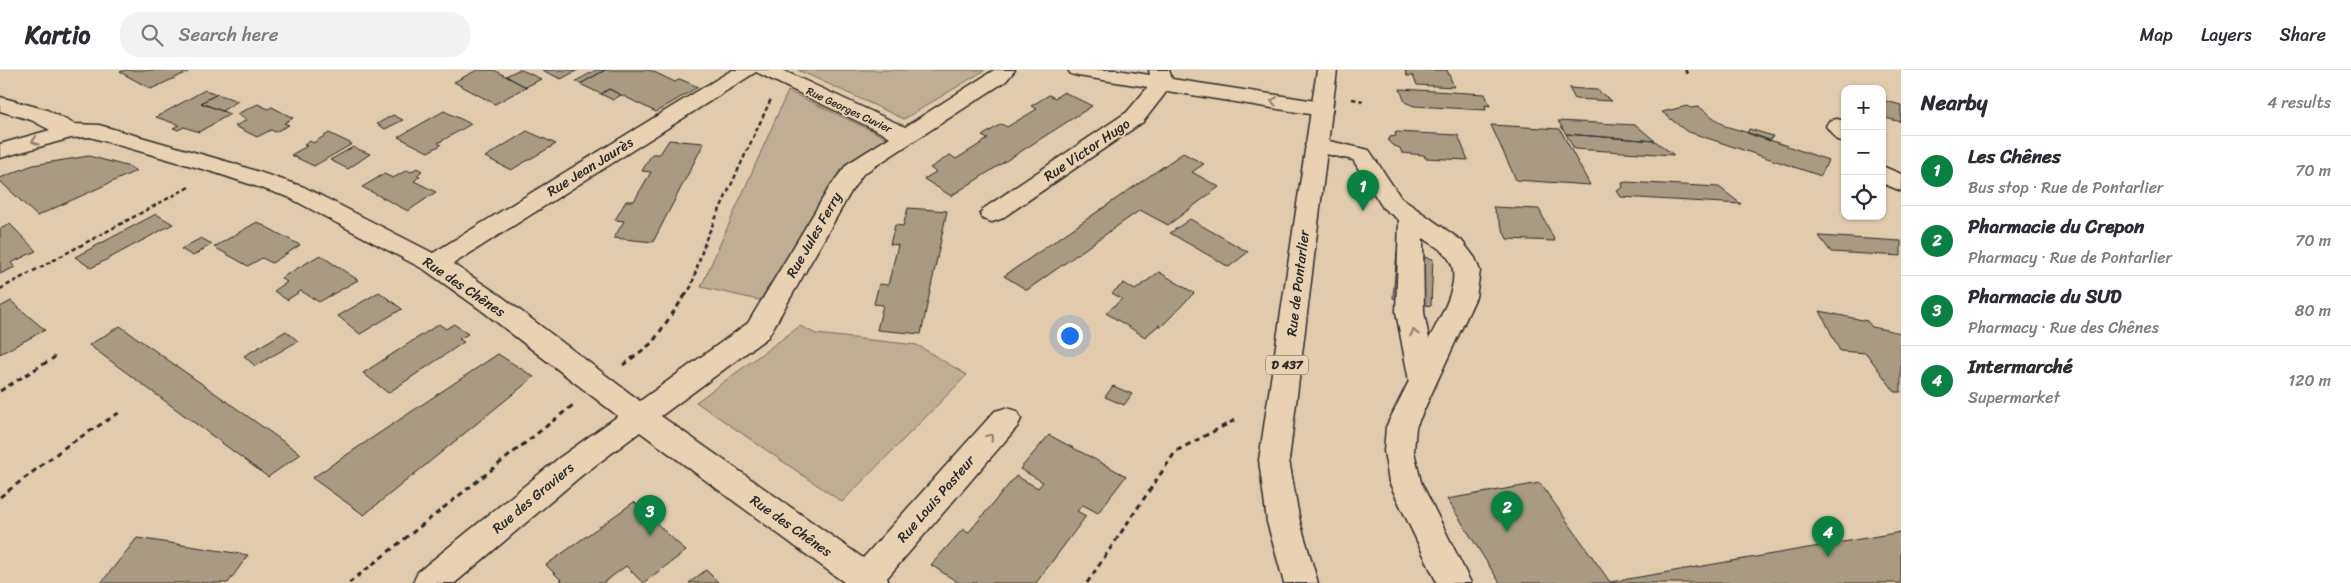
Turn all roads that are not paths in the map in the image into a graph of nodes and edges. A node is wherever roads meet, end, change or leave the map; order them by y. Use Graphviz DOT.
graph roads {
  1 [pos="747,70"];
  2 [pos="765,70"];
  3 [pos="1005,70"];
  4 [pos="1078,70"];
  5 [pos="1327,70"];
  6 [pos="1161,76"];
  7 [pos="0,104"];
  8 [pos="1322,109"];
  9 [pos="70,131"];
  10 [pos="906,136"];
  11 [pos="1316,145"];
  12 [pos="0,152"];
  13 [pos="1885,175"];
  14 [pos="1901,184"];
  15 [pos="992,214"];
  16 [pos="1411,216"];
  17 [pos="434,264"];
  18 [pos="1423,381"];
  19 [pos="639,416"];
  20 [pos="1006,419"];
  21 [pos="868,581"];
  22 [pos="430,583"];
  23 [pos="1301,583"];
  24 [pos="1454,583"];
  1 -- 17 [label="street, Rue Jean Jaurès"];
  2 -- 10 [label="street, Rue Georges Cuvier"];
  3 -- 10 [label="street, Rue Jules Ferry"];
  4 -- 6 [label="street"];
  5 -- 8 [label="street, Rue de Pontarlier / D 437"];
  8 -- 6 [label="street, one-way"];
  6 -- 15 [label="street, Rue Victor Hugo"];
  7 -- 9 [label="street, Rue des Chênes"];
  8 -- 11 [label="street, Rue de Pontarlier / D 437"];
  9 -- 12 [label="street, one-way"];
  9 -- 17 [label="street, Rue des Chênes"];
  10 -- 19 [label="street, Rue Jules Ferry"];
  11 -- 16 [label="street"];
  11 -- 23 [label="street, Rue de Pontarlier / D 437"];
  13 -- 14 [label="street"];
  18 -- 16 [label="street, one-way"];
  16 -- 18 [label="street"];
  17 -- 19 [label="street, Rue des Chênes"];
  18 -- 24 [label="street"];
  19 -- 21 [label="street, Rue des Chênes"];
  19 -- 22 [label="street, Rue des Graviers"];
  21 -- 20 [label="street, Rue Louis Pasteur, one-way"];
}
